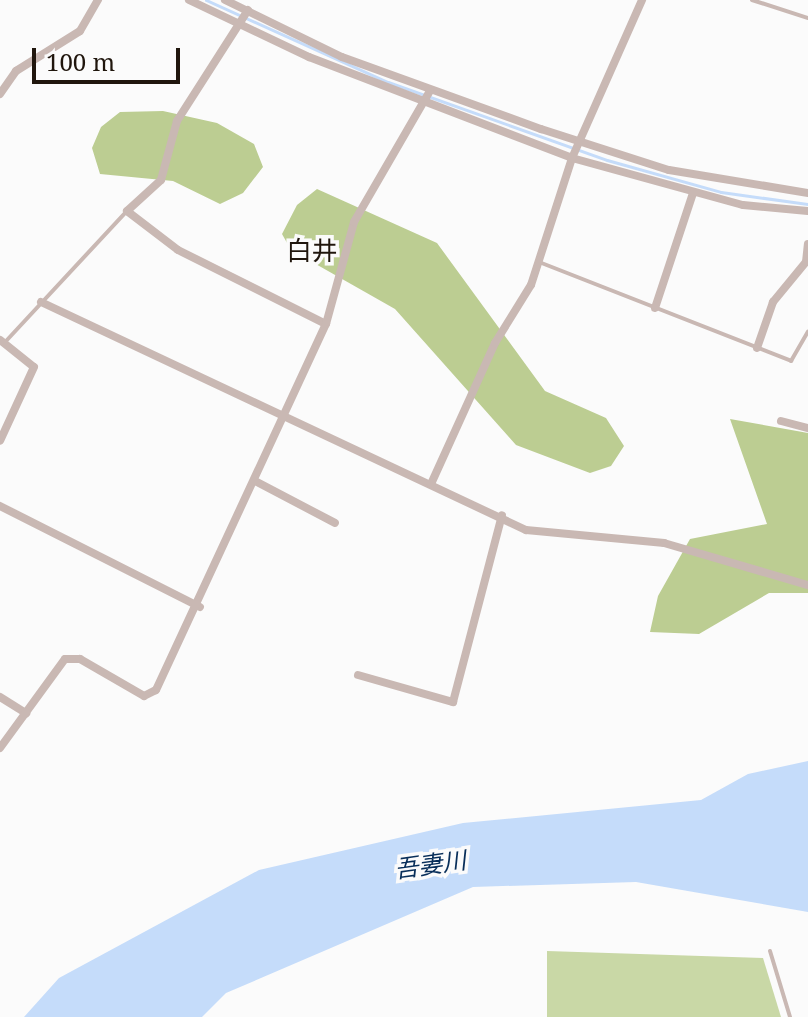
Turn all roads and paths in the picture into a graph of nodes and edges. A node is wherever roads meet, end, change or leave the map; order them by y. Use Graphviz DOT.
graph roads {
  1 [pos="98,0"];
  2 [pos="189,0"];
  3 [pos="225,0"];
  4 [pos="642,0"];
  5 [pos="752,0"];
  6 [pos="244,18"];
  7 [pos="808,18"];
  8 [pos="0,94"];
  9 [pos="428,96"];
  10 [pos="576,150"];
  11 [pos="693,193"];
  12 [pos="808,193"];
  13 [pos="127,211"];
  14 [pos="808,211"];
  15 [pos="808,244"];
  16 [pos="539,262"];
  17 [pos="41,302"];
  18 [pos="655,308"];
  19 [pos="326,324"];
  20 [pos="808,332"];
  21 [pos="3,340"];
  22 [pos="757,348"];
  23 [pos="285,418"];
  24 [pos="781,421"];
  25 [pos="808,428"];
  26 [pos="0,441"];
  27 [pos="257,482"];
  28 [pos="431,484"];
  29 [pos="0,506"];
  30 [pos="502,515"];
  31 [pos="335,523"];
  32 [pos="808,585"];
  33 [pos="200,607"];
  34 [pos="358,675"];
  35 [pos="0,697"];
  36 [pos="26,713"];
  37 [pos="0,748"];
  38 [pos="770,951"];
  39 [pos="790,1017"];
  1 -- 8 [label="street"];
  2 -- 6 [label="street"];
  3 -- 6 [label="street"];
  4 -- 10 [label="street"];
  5 -- 7 [label="lane"];
  6 -- 9 [label="street"];
  6 -- 9 [label="street"];
  6 -- 13 [label="street"];
  9 -- 10 [label="street"];
  9 -- 10 [label="street"];
  9 -- 19 [label="street"];
  10 -- 11 [label="street"];
  10 -- 12 [label="street"];
  10 -- 16 [label="street"];
  11 -- 14 [label="street"];
  11 -- 18 [label="street"];
  13 -- 17 [label="lane"];
  13 -- 19 [label="street"];
  15 -- 22 [label="street"];
  16 -- 18 [label="lane"];
  16 -- 28 [label="street"];
  17 -- 21 [label="lane"];
  17 -- 23 [label="street"];
  18 -- 22 [label="lane"];
  19 -- 23 [label="street"];
  20 -- 22 [label="lane"];
  21 -- 26 [label="street"];
  23 -- 27 [label="street"];
  23 -- 28 [label="street"];
  24 -- 25 [label="street"];
  27 -- 31 [label="street"];
  27 -- 33 [label="street"];
  28 -- 30 [label="street"];
  29 -- 33 [label="street"];
  30 -- 32 [label="street"];
  30 -- 34 [label="street"];
  33 -- 36 [label="street"];
  35 -- 36 [label="street"];
  36 -- 37 [label="street"];
  38 -- 39 [label="lane"];
}
